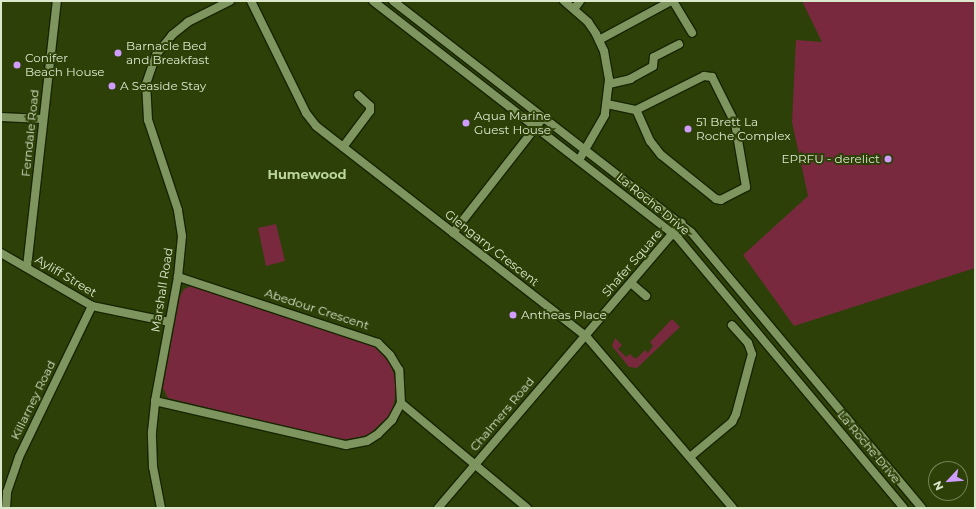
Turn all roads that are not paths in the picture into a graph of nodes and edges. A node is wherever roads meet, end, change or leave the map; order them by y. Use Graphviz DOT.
graph roads {
  1 [pos="57,1"];
  2 [pos="230,1"];
  3 [pos="251,1"];
  4 [pos="373,1"];
  5 [pos="394,1"];
  6 [pos="564,1"];
  7 [pos="580,1"];
  8 [pos="672,1"];
  9 [pos="574,9"];
  10 [pos="692,33"];
  11 [pos="599,40"];
  12 [pos="679,44"];
  13 [pos="609,84"];
  14 [pos="358,95"];
  15 [pos="607,104"];
  16 [pos="636,110"];
  17 [pos="1,117"];
  18 [pos="543,118"];
  19 [pos="43,119"];
  20 [pos="536,127"];
  21 [pos="343,147"];
  22 [pos="586,150"];
  23 [pos="579,160"];
  24 [pos="681,223"];
  25 [pos="454,233"];
  26 [pos="673,234"];
  27 [pos="1,253"];
  28 [pos="27,267"];
  29 [pos="178,277"];
  30 [pos="630,282"];
  31 [pos="646,296"];
  32 [pos="92,306"];
  33 [pos="169,322"];
  34 [pos="732,325"];
  35 [pos="586,336"];
  36 [pos="783,341"];
  37 [pos="772,350"];
  38 [pos="155,401"];
  39 [pos="401,404"];
  40 [pos="690,457"];
  41 [pos="475,465"];
  42 [pos="4,492"];
  43 [pos="6,508"];
  44 [pos="160,508"];
  45 [pos="438,508"];
  46 [pos="527,508"];
  47 [pos="733,508"];
  48 [pos="904,508"];
  49 [pos="922,508"];
  1 -- 19 [label="street, Ferndale Road"];
  2 -- 29 [label="street, Marshall Road"];
  3 -- 21 [label="street, Glengarry Crescent"];
  4 -- 20 [label="street, La Roche Drive"];
  5 -- 18 [label="street, La Roche Drive"];
  6 -- 9 [label="street"];
  7 -- 9 [label="street"];
  8 -- 10 [label="street"];
  8 -- 11 [label="street"];
  9 -- 11 [label="street"];
  11 -- 13 [label="street"];
  12 -- 13 [label="street"];
  13 -- 15 [label="street"];
  14 -- 21 [label="street"];
  15 -- 16 [label="street"];
  15 -- 22 [label="street"];
  16 -- 16 [label="street"];
  17 -- 19 [label="street"];
  18 -- 20 [label="street"];
  18 -- 22 [label="street, La Roche Drive"];
  19 -- 28 [label="street, Ferndale Road"];
  20 -- 23 [label="street, La Roche Drive"];
  20 -- 25 [label="street"];
  21 -- 25 [label="street, Glengarry Crescent"];
  22 -- 23 [label="street"];
  22 -- 24 [label="street, La Roche Drive"];
  23 -- 26 [label="street, La Roche Drive"];
  24 -- 26 [label="street, Shafer Square"];
  24 -- 36 [label="street, La Roche Drive"];
  25 -- 35 [label="street, Glengarry Crescent"];
  26 -- 30 [label="street, Shafer Square"];
  26 -- 37 [label="street, La Roche Drive"];
  27 -- 28 [label="street, Ayliff Street"];
  28 -- 32 [label="street, Ayliff Street"];
  29 -- 33 [label="street, Marshall Road"];
  29 -- 39 [label="street, Abedour Crescent"];
  30 -- 31 [label="street"];
  30 -- 35 [label="street, Shafer Square"];
  32 -- 33 [label="street, Ayliff Street"];
  32 -- 42 [label="street, Killarney Road"];
  33 -- 38 [label="street, Marshall Road"];
  34 -- 40 [label="street"];
  35 -- 40 [label="street, Glengarry Crescent"];
  35 -- 41 [label="street, Chalmers Road"];
  36 -- 37 [label="street"];
  36 -- 49 [label="street, La Roche Drive"];
  37 -- 48 [label="street, La Roche Drive"];
  38 -- 39 [label="street"];
  38 -- 44 [label="street, Marshall Road"];
  39 -- 41 [label="street"];
  40 -- 47 [label="street, Glengarry Crescent"];
  41 -- 45 [label="street, Chalmers Road"];
  41 -- 46 [label="street"];
  42 -- 43 [label="street, Killarney Road"];
}
